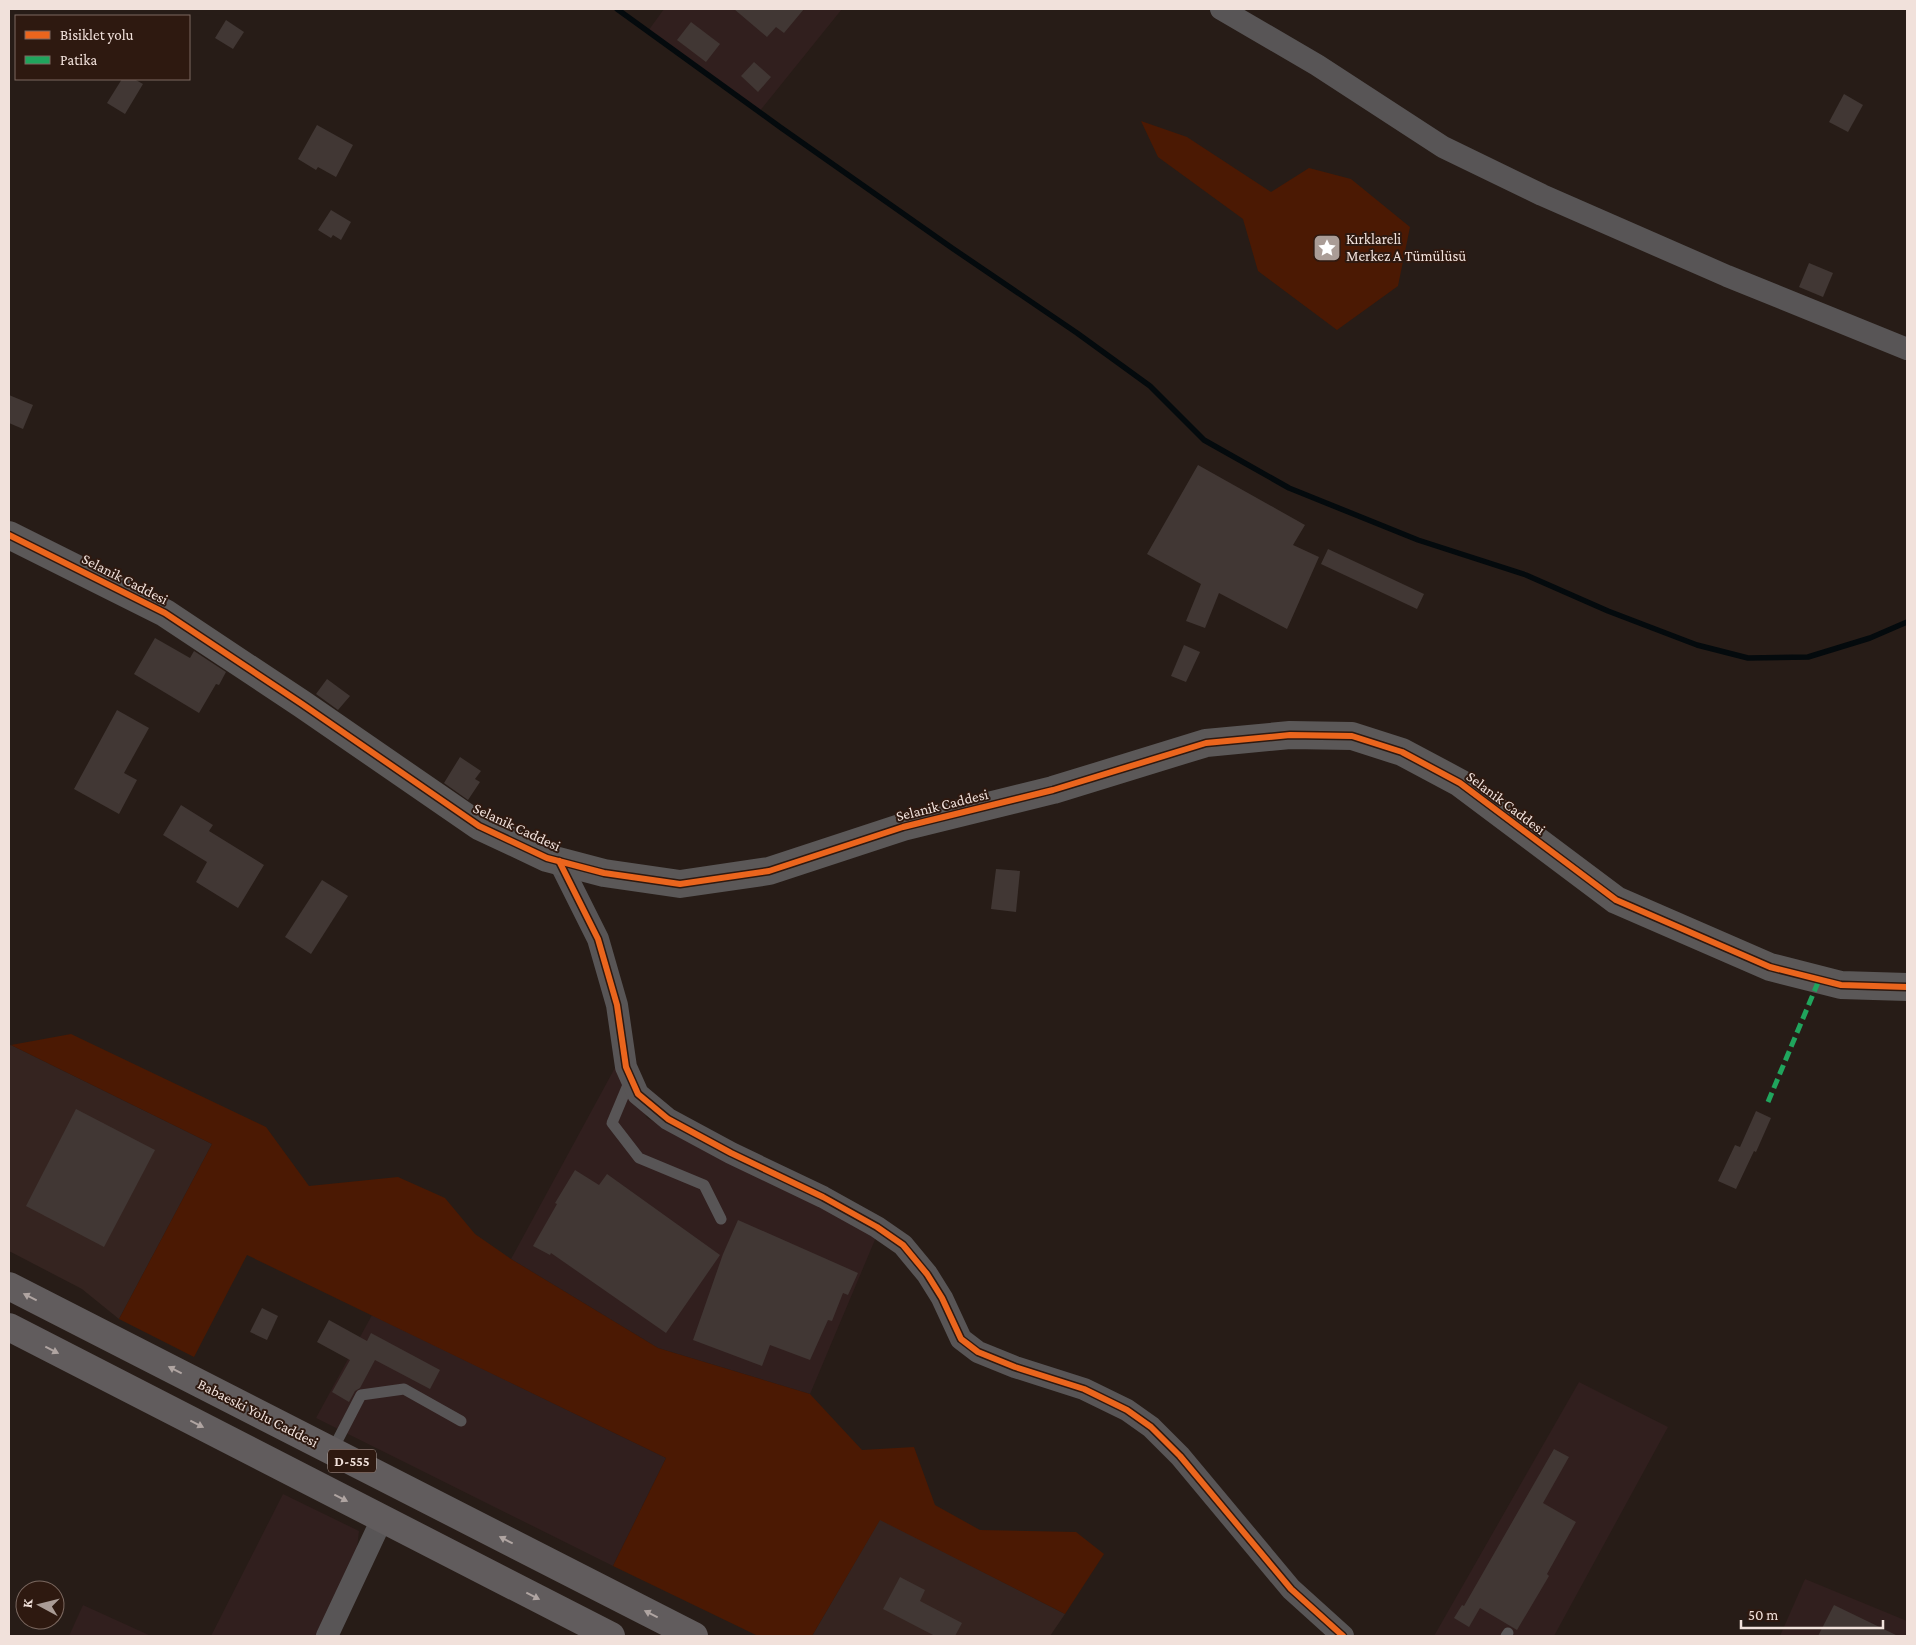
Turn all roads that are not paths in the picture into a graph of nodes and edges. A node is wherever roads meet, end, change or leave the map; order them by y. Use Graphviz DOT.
graph roads {
  1 [pos="1221,9"];
  2 [pos="1907,349"];
  3 [pos="9,535"];
  4 [pos="559,861"];
  5 [pos="1907,987"];
  6 [pos="631,1078"];
  7 [pos="722,1219"];
  8 [pos="9,1286"];
  9 [pos="9,1328"];
  10 [pos="461,1422"];
  11 [pos="332,1451"];
  12 [pos="382,1519"];
  13 [pos="327,1636"];
  14 [pos="611,1636"];
  15 [pos="694,1636"];
  16 [pos="1343,1636"];
  1 -- 2 [label="street"];
  3 -- 4 [label="street, Selanik Caddesi"];
  4 -- 5 [label="street, Selanik Caddesi"];
  4 -- 6 [label="street"];
  6 -- 7 [label="lane"];
  6 -- 16 [label="street"];
  11 -- 8 [label="highway, Babaeski Yolu Caddesi / D-555, one-way"];
  9 -- 12 [label="highway, D-555, one-way"];
  10 -- 11 [label="lane"];
  15 -- 11 [label="highway, Babaeski Yolu Caddesi / D-555, one-way"];
  12 -- 13 [label="street"];
  12 -- 14 [label="highway, D-555, one-way"];
}
